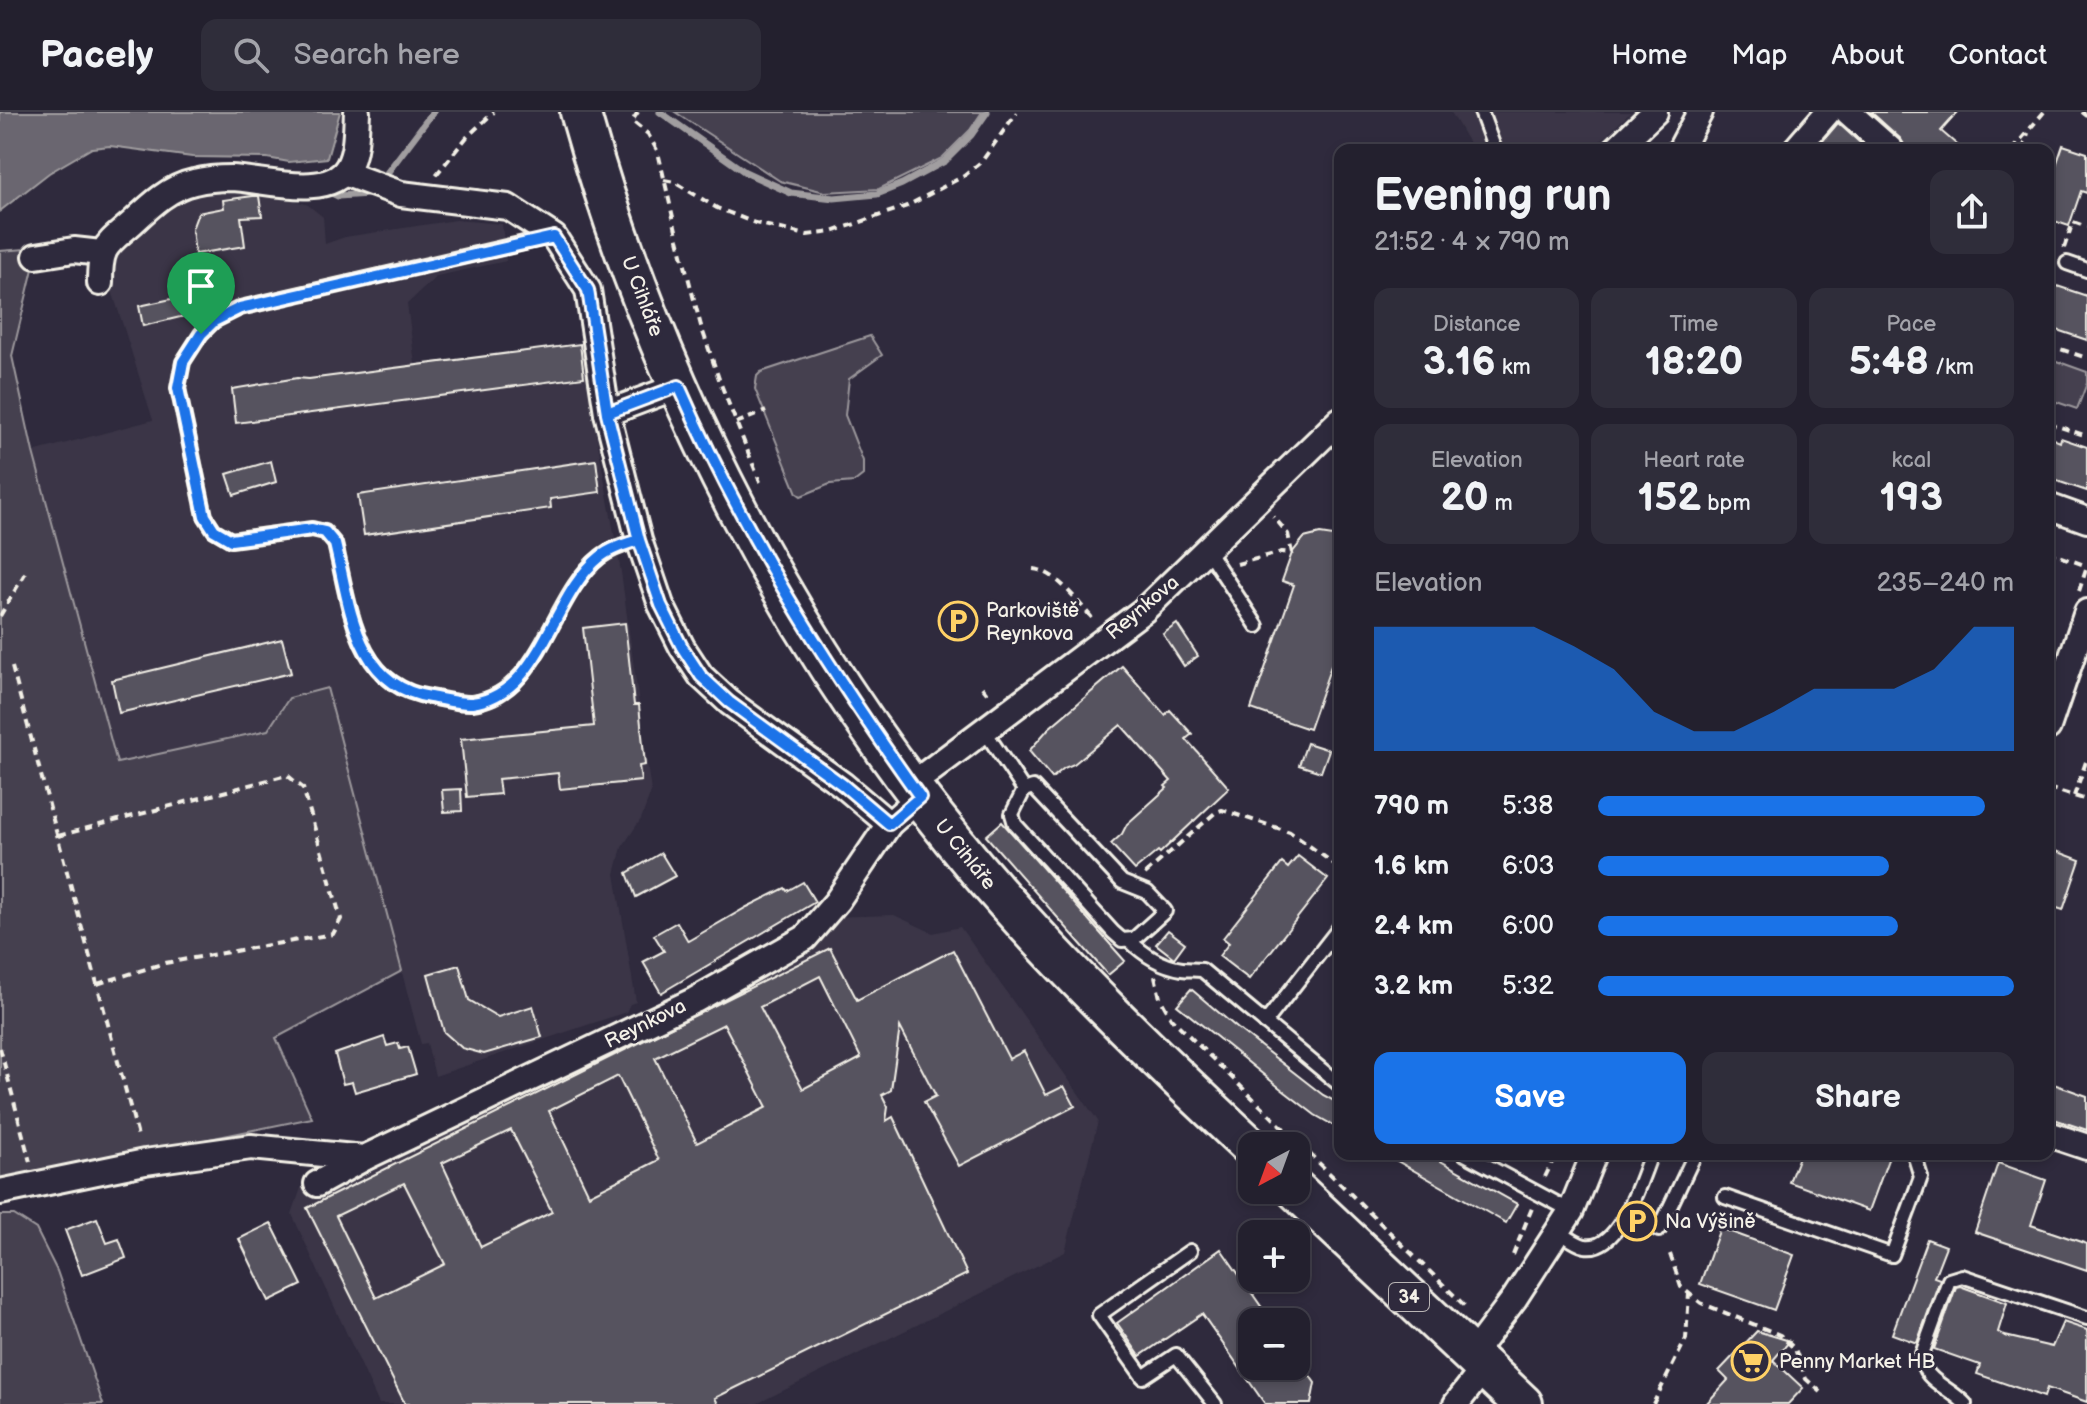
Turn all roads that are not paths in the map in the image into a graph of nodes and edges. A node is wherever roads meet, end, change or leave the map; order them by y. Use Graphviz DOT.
graph roads {
  1 [pos="357,112"];
  2 [pos="580,112"];
  3 [pos="1481,112"];
  4 [pos="1655,112"];
  5 [pos="1700,112"];
  6 [pos="1828,112"];
  7 [pos="1848,112"];
  8 [pos="1493,144"];
  9 [pos="1621,144"];
  10 [pos="1683,144"];
  11 [pos="1800,144"];
  12 [pos="1884,144"];
  13 [pos="344,173"];
  14 [pos="554,237"];
  15 [pos="101,253"];
  16 [pos="36,256"];
  17 [pos="2067,263"];
  18 [pos="2087,270"];
  19 [pos="100,283"];
  20 [pos="679,386"];
  21 [pos="607,413"];
  22 [pos="1334,427"];
  23 [pos="2054,508"];
  24 [pos="2087,520"];
  25 [pos="639,540"];
  26 [pos="1213,559"];
  27 [pos="2087,612"];
  28 [pos="1257,626"];
  29 [pos="2054,709"];
  30 [pos="984,730"];
  31 [pos="923,785"];
  32 [pos="1024,790"];
  33 [pos="889,824"];
  34 [pos="1334,935"];
  35 [pos="1129,940"];
  36 [pos="1265,1023"];
  37 [pos="1334,1080"];
  38 [pos="1238,1134"];
  39 [pos="2054,1136"];
  40 [pos="2087,1147"];
  41 [pos="364,1158"];
  42 [pos="1476,1160"];
  43 [pos="1591,1160"];
  44 [pos="1649,1160"];
  45 [pos="1692,1160"];
  46 [pos="1916,1160"];
  47 [pos="317,1184"];
  48 [pos="0,1192"];
  49 [pos="1725,1197"];
  50 [pos="1310,1203"];
  51 [pos="1627,1213"];
  52 [pos="1564,1221"];
  53 [pos="1190,1251"];
  54 [pos="2087,1318"];
  55 [pos="1478,1362"];
  56 [pos="1215,1404"];
  57 [pos="1456,1404"];
  58 [pos="1523,1404"];
  59 [pos="1965,1404"];
  1 -- 13 [label="street"];
  2 -- 20 [label="main road, U Cihláře"];
  3 -- 8 [label="lane"];
  4 -- 9 [label="street"];
  5 -- 10 [label="street"];
  6 -- 11 [label="street"];
  7 -- 12 [label="street"];
  13 -- 14 [label="street"];
  13 -- 15 [label="street"];
  14 -- 21 [label="street"];
  14 -- 25 [label="lane"];
  15 -- 16 [label="street"];
  15 -- 19 [label="street"];
  17 -- 18 [label="lane"];
  20 -- 21 [label="street"];
  20 -- 31 [label="main road, U Cihláře"];
  21 -- 25 [label="street"];
  22 -- 26 [label="street, Reynkova"];
  23 -- 24 [label="street"];
  25 -- 33 [label="street"];
  26 -- 28 [label="lane"];
  26 -- 30 [label="street, Reynkova"];
  27 -- 29 [label="street"];
  30 -- 31 [label="street, Reynkova"];
  30 -- 32 [label="lane"];
  31 -- 33 [label="street, Reynkova"];
  31 -- 38 [label="main road, U Cihláře"];
  32 -- 35 [label="lane"];
  32 -- 35 [label="lane"];
  33 -- 41 [label="street, Reynkova"];
  34 -- 36 [label="lane"];
  35 -- 36 [label="lane"];
  36 -- 37 [label="lane"];
  39 -- 40 [label="street"];
  41 -- 47 [label="street, Reynkova"];
  41 -- 48 [label="street"];
  42 -- 52 [label="lane"];
  43 -- 52 [label="street"];
  44 -- 51 [label="lane"];
  45 -- 51 [label="lane"];
  46 -- 49 [label="lane"];
  50 -- 55 [label="main road, 34"];
  51 -- 52 [label="lane"];
  52 -- 55 [label="street"];
  53 -- 56 [label="lane"];
  54 -- 59 [label="lane"];
  55 -- 57 [label="street"];
  55 -- 58 [label="main road, 34"];
}
